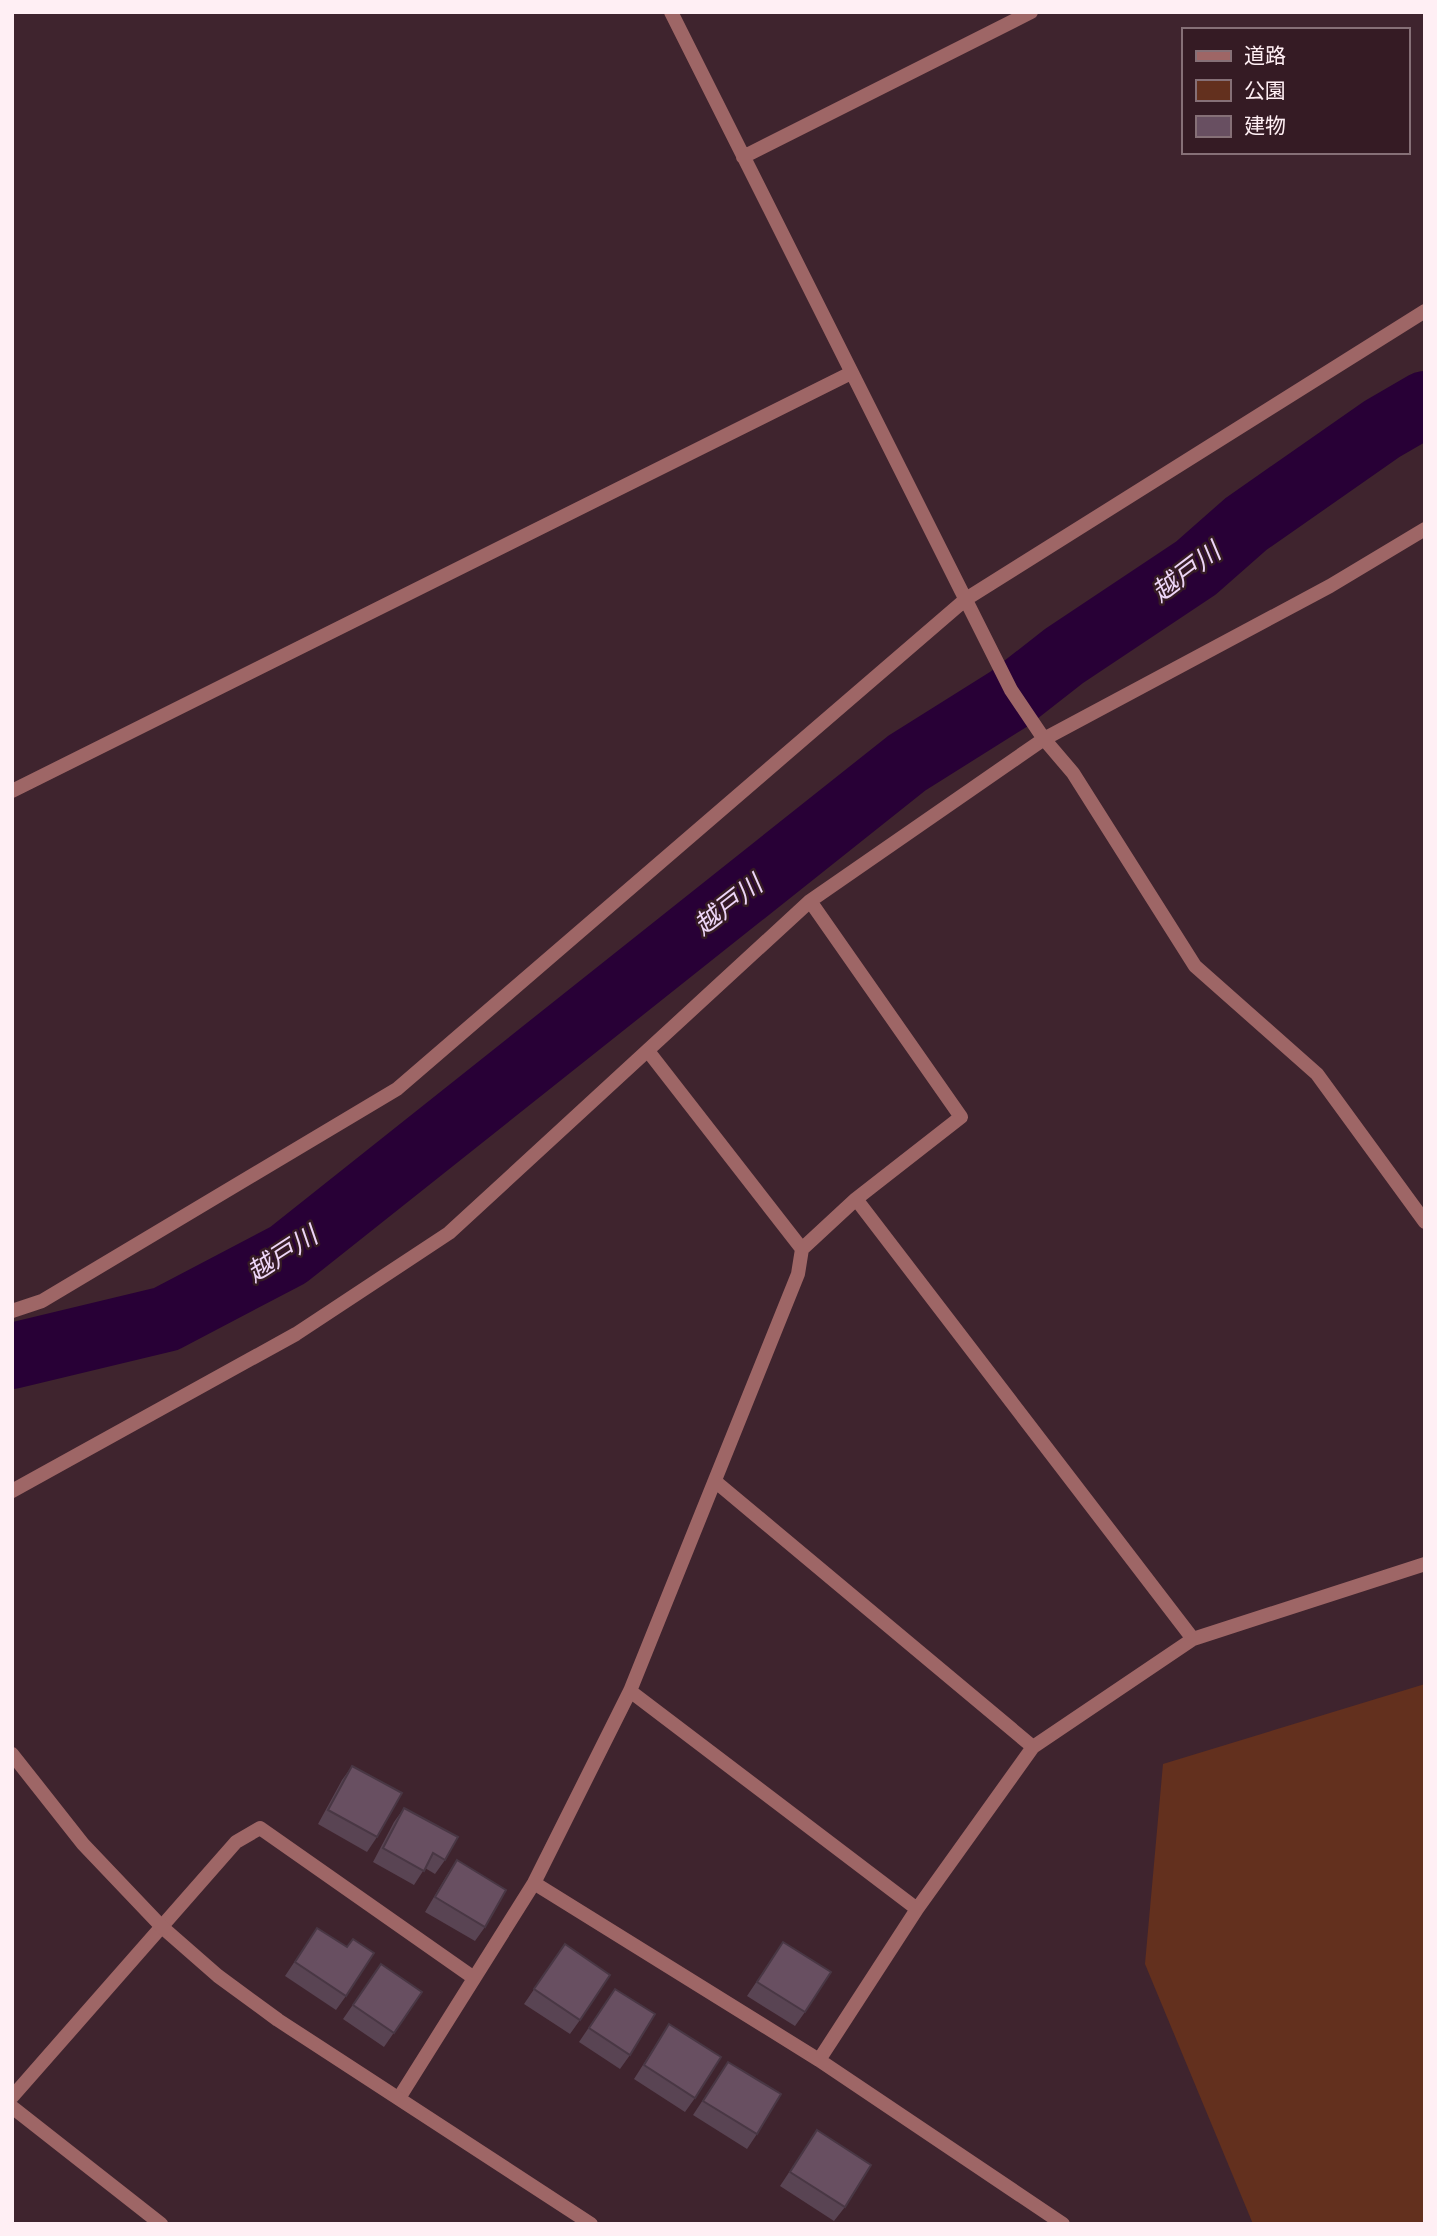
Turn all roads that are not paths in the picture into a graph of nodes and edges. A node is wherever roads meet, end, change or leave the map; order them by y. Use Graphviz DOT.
graph roads {
  1 [pos="671,12"];
  2 [pos="1031,12"];
  3 [pos="743,157"];
  4 [pos="1425,311"];
  5 [pos="851,373"];
  6 [pos="1425,529"];
  7 [pos="965,599"];
  8 [pos="1044,739"];
  9 [pos="12,791"];
  10 [pos="810,901"];
  11 [pos="648,1051"];
  12 [pos="856,1199"];
  13 [pos="1425,1222"];
  14 [pos="802,1248"];
  15 [pos="12,1311"];
  16 [pos="716,1482"];
  17 [pos="12,1491"];
  18 [pos="1425,1564"];
  19 [pos="1193,1639"];
  20 [pos="630,1691"];
  21 [pos="1033,1748"];
  22 [pos="12,1754"];
  23 [pos="534,1883"];
  24 [pos="917,1909"];
  25 [pos="162,1927"];
  26 [pos="474,1978"];
  27 [pos="819,2060"];
  28 [pos="12,2098"];
  29 [pos="399,2098"];
  30 [pos="12,2107"];
  31 [pos="161,2224"];
  32 [pos="591,2224"];
  33 [pos="1063,2224"];
  1 -- 3 [label="street"];
  2 -- 3 [label="street"];
  3 -- 5 [label="street"];
  4 -- 7 [label="street"];
  5 -- 7 [label="street"];
  5 -- 9 [label="street"];
  6 -- 8 [label="street"];
  7 -- 8 [label="street"];
  7 -- 15 [label="street"];
  8 -- 10 [label="street"];
  8 -- 13 [label="street"];
  10 -- 11 [label="street"];
  10 -- 12 [label="street"];
  11 -- 14 [label="street"];
  11 -- 17 [label="street"];
  12 -- 14 [label="street"];
  12 -- 19 [label="street"];
  14 -- 16 [label="street"];
  16 -- 20 [label="street"];
  16 -- 21 [label="street"];
  18 -- 19 [label="street"];
  19 -- 21 [label="street"];
  20 -- 23 [label="street"];
  20 -- 24 [label="street"];
  21 -- 24 [label="street"];
  22 -- 25 [label="street"];
  23 -- 26 [label="street"];
  23 -- 27 [label="street"];
  24 -- 27 [label="street"];
  25 -- 26 [label="street"];
  25 -- 28 [label="street"];
  25 -- 29 [label="street"];
  26 -- 29 [label="street"];
  27 -- 33 [label="street"];
  29 -- 32 [label="street"];
  30 -- 31 [label="street"];
}
